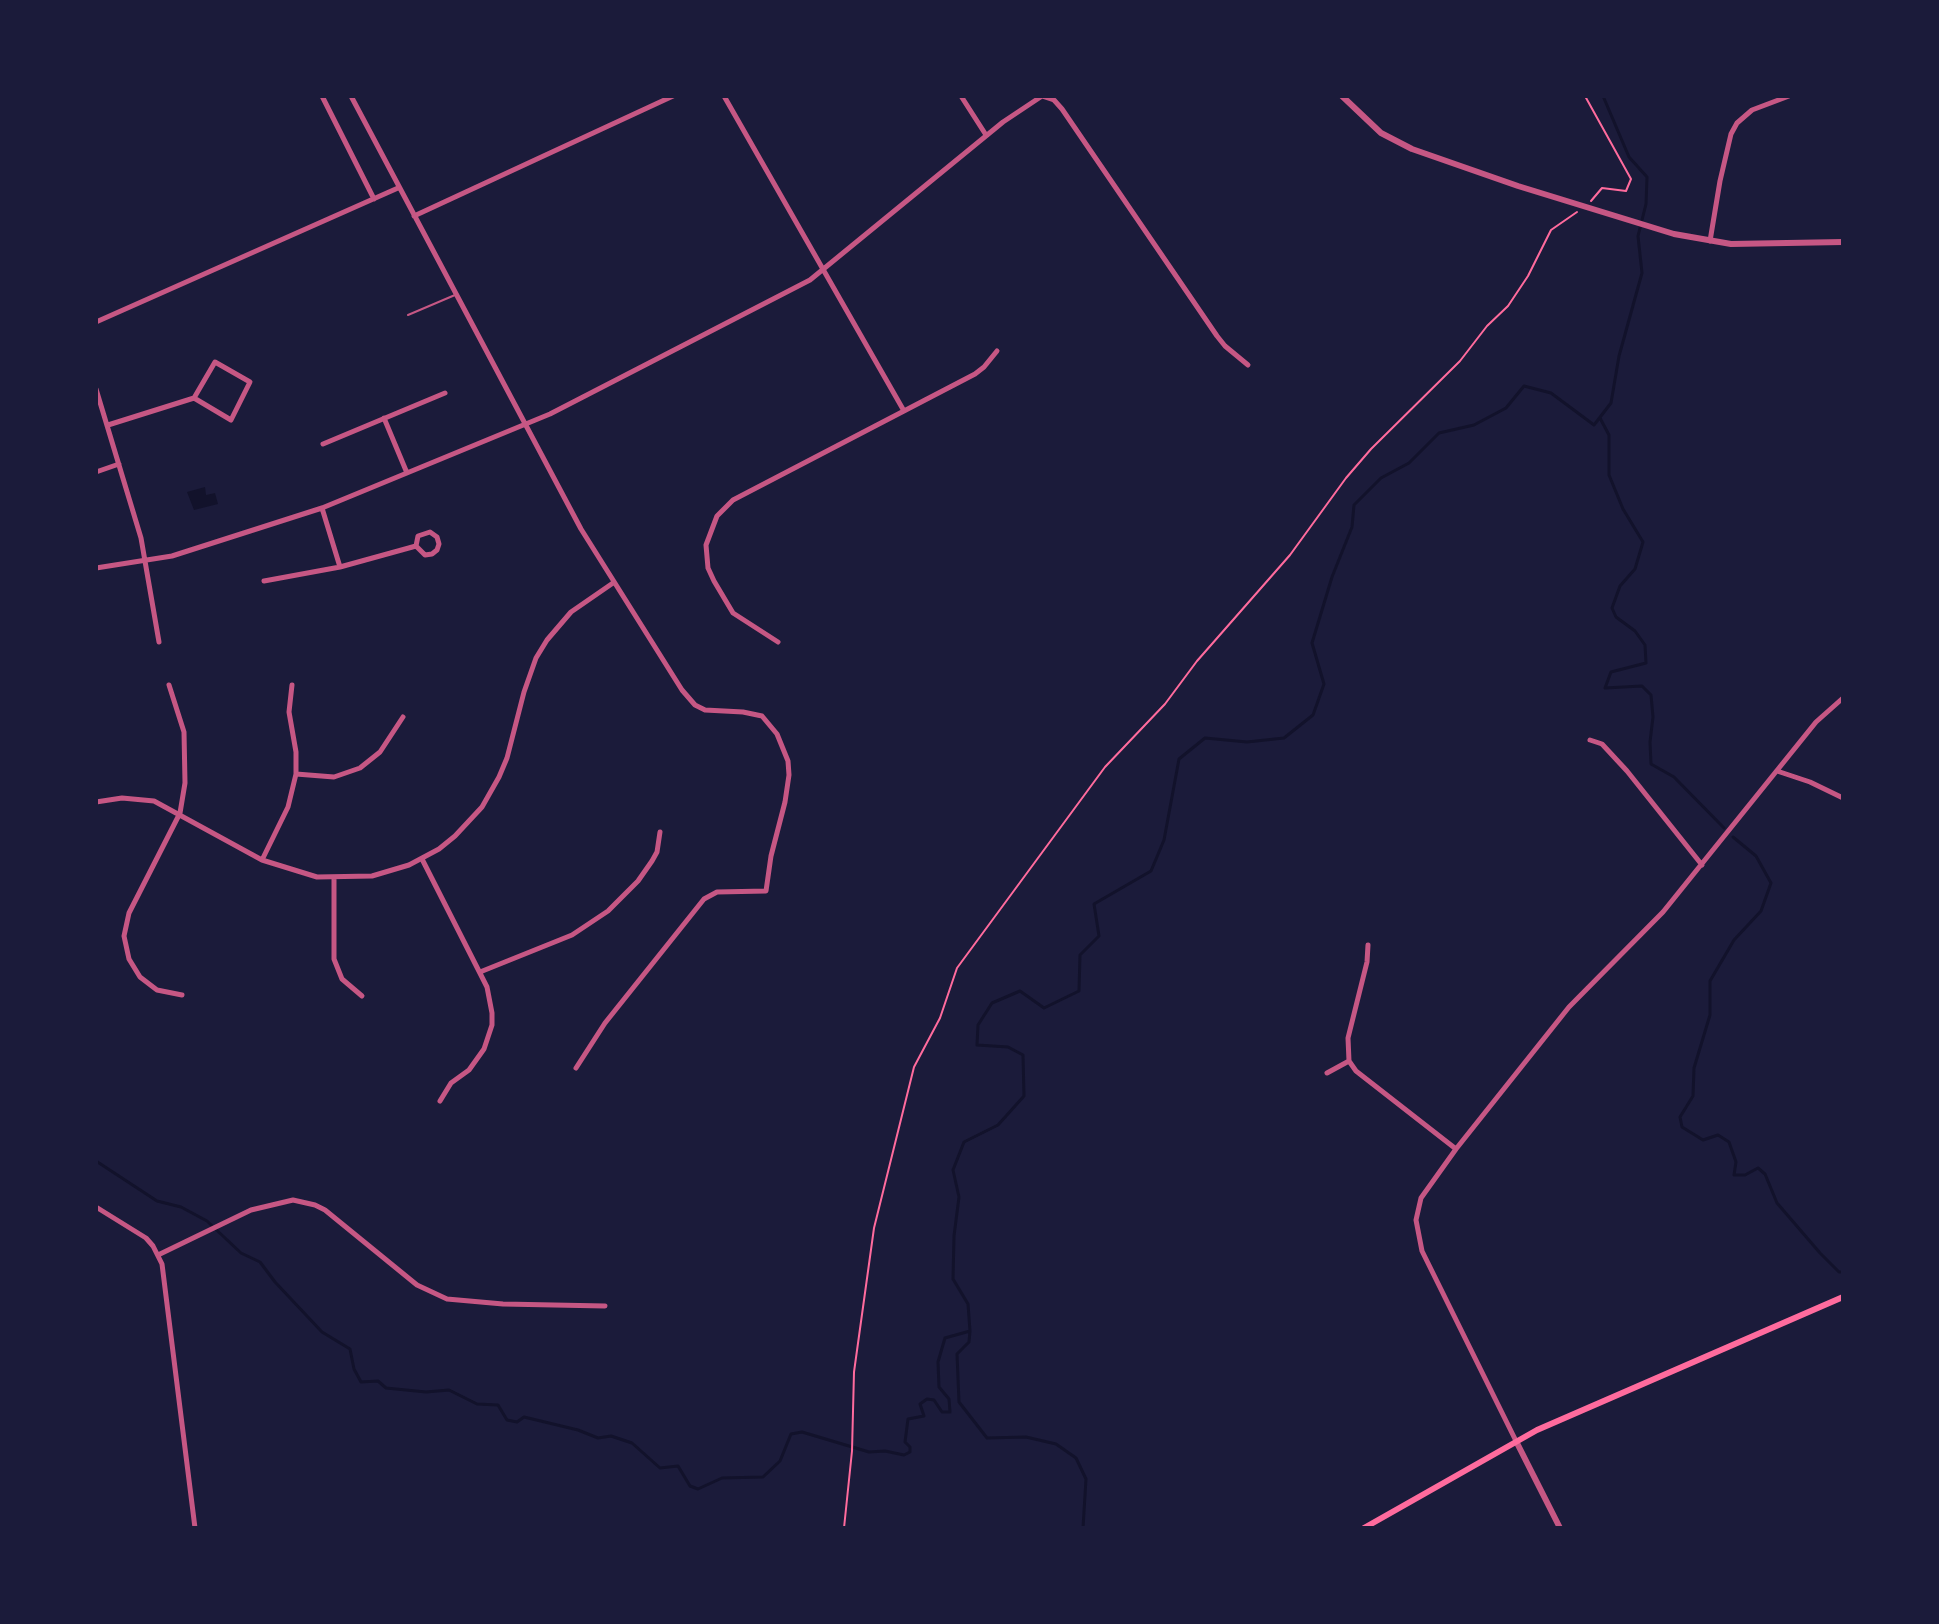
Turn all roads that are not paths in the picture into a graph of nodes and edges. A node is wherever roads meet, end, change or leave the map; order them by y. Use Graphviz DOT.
graph roads {
  1 [pos="322,96"];
  2 [pos="351,96"];
  3 [pos="673,96"];
  4 [pos="724,96"];
  5 [pos="961,96"];
  6 [pos="1047,96"];
  7 [pos="1342,96"];
  8 [pos="1789,96"];
  9 [pos="986,135"];
  10 [pos="398,188"];
  11 [pos="374,199"];
  12 [pos="414,216"];
  13 [pos="1710,241"];
  14 [pos="1843,242"];
  15 [pos="824,270"];
  16 [pos="455,294"];
  17 [pos="408,315"];
  18 [pos="96,322"];
  19 [pos="997,351"];
  20 [pos="1248,365"];
  21 [pos="96,389"];
  22 [pos="445,393"];
  23 [pos="194,398"];
  24 [pos="904,411"];
  25 [pos="384,418"];
  26 [pos="108,425"];
  27 [pos="525,425"];
  28 [pos="323,444"];
  29 [pos="119,464"];
  30 [pos="96,472"];
  31 [pos="407,473"];
  32 [pos="322,508"];
  33 [pos="416,546"];
  34 [pos="147,561"];
  35 [pos="340,567"];
  36 [pos="96,568"];
  37 [pos="264,581"];
  38 [pos="613,583"];
  39 [pos="159,642"];
  40 [pos="778,642"];
  41 [pos="169,685"];
  42 [pos="292,685"];
  43 [pos="1843,698"];
  44 [pos="403,717"];
  45 [pos="1590,740"];
  46 [pos="1777,771"];
  47 [pos="296,774"];
  48 [pos="1843,798"];
  49 [pos="96,802"];
  50 [pos="180,813"];
  51 [pos="660,832"];
  52 [pos="422,859"];
  53 [pos="262,860"];
  54 [pos="1702,865"];
  55 [pos="334,878"];
  56 [pos="1368,945"];
  57 [pos="480,972"];
  58 [pos="182,995"];
  59 [pos="362,996"];
  60 [pos="1349,1061"];
  61 [pos="576,1068"];
  62 [pos="1327,1073"];
  63 [pos="440,1101"];
  64 [pos="1456,1149"];
  65 [pos="96,1207"];
  66 [pos="158,1255"];
  67 [pos="1843,1297"];
  68 [pos="605,1306"];
  69 [pos="1516,1441"];
  70 [pos="195,1528"];
  71 [pos="1364,1528"];
  72 [pos="1560,1528"];
  1 -- 11 [label="street"];
  2 -- 10 [label="street"];
  3 -- 12 [label="street"];
  4 -- 15 [label="street"];
  5 -- 9 [label="street"];
  6 -- 9 [label="street"];
  6 -- 20 [label="street"];
  7 -- 13 [label="street"];
  8 -- 13 [label="street"];
  9 -- 15 [label="street"];
  10 -- 11 [label="street"];
  10 -- 12 [label="street"];
  11 -- 18 [label="street"];
  12 -- 16 [label="street"];
  13 -- 14 [label="street"];
  15 -- 24 [label="street"];
  15 -- 27 [label="street"];
  16 -- 17 [label="lane"];
  16 -- 27 [label="street"];
  19 -- 24 [label="street"];
  21 -- 26 [label="street"];
  22 -- 25 [label="street"];
  23 -- 23 [label="street"];
  23 -- 26 [label="street"];
  24 -- 40 [label="street"];
  25 -- 28 [label="street"];
  25 -- 31 [label="street"];
  26 -- 29 [label="street"];
  27 -- 31 [label="street"];
  27 -- 38 [label="street"];
  29 -- 30 [label="street"];
  29 -- 34 [label="street"];
  31 -- 32 [label="street"];
  32 -- 34 [label="street"];
  32 -- 35 [label="street"];
  33 -- 33 [label="street"];
  33 -- 35 [label="street"];
  34 -- 36 [label="street"];
  34 -- 39 [label="street"];
  35 -- 37 [label="street"];
  38 -- 52 [label="street"];
  38 -- 61 [label="street"];
  41 -- 50 [label="street"];
  42 -- 47 [label="street"];
  43 -- 46 [label="street"];
  44 -- 47 [label="street"];
  45 -- 54 [label="street"];
  46 -- 48 [label="street"];
  46 -- 54 [label="street"];
  47 -- 53 [label="street"];
  49 -- 50 [label="street"];
  50 -- 53 [label="street"];
  50 -- 58 [label="street"];
  51 -- 57 [label="street"];
  52 -- 55 [label="street"];
  52 -- 57 [label="street"];
  53 -- 55 [label="street"];
  54 -- 64 [label="street"];
  55 -- 59 [label="street"];
  56 -- 60 [label="street"];
  57 -- 63 [label="street"];
  60 -- 62 [label="street"];
  60 -- 64 [label="street"];
  64 -- 69 [label="street"];
  65 -- 66 [label="street"];
  66 -- 68 [label="street"];
  66 -- 70 [label="street"];
  67 -- 69 [label="main road"];
  69 -- 71 [label="main road"];
  69 -- 72 [label="street"];
}
